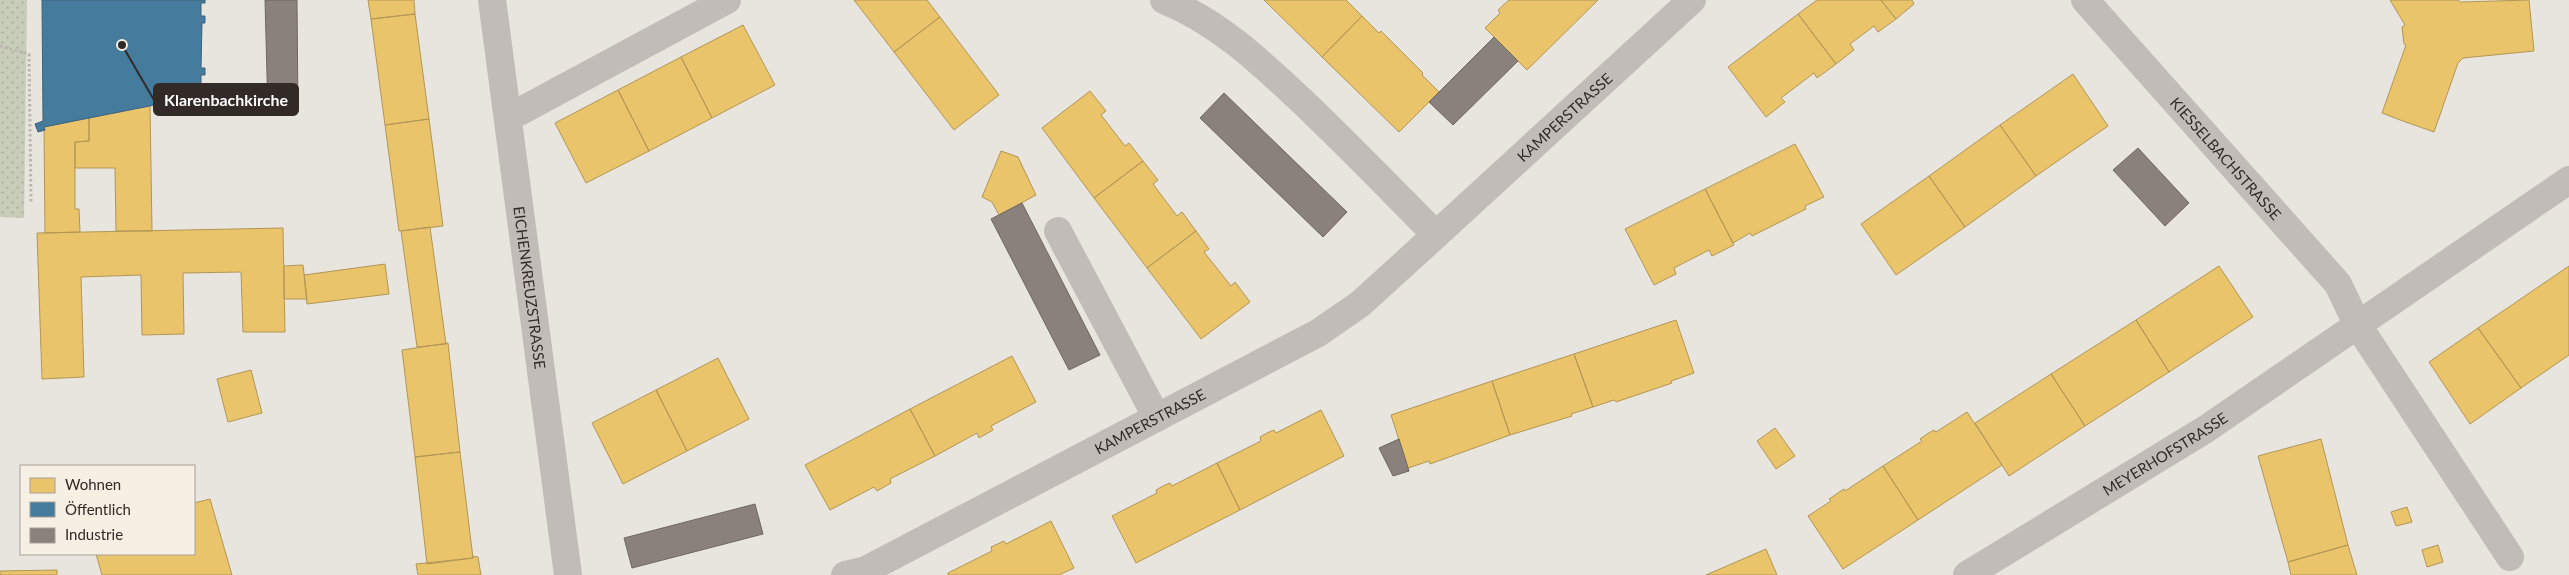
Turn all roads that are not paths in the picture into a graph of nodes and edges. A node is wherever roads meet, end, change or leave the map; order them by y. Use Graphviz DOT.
graph roads {
  1 [pos="492,0"];
  2 [pos="727,0"];
  3 [pos="1164,0"];
  4 [pos="1692,0"];
  5 [pos="2085,0"];
  6 [pos="508,118"];
  7 [pos="2569,180"];
  8 [pos="1058,231"];
  9 [pos="1436,235"];
  10 [pos="2357,324"];
  11 [pos="1157,418"];
  12 [pos="2510,557"];
  13 [pos="568,575"];
  14 [pos="845,575"];
  15 [pos="1967,575"];
  1 -- 6 [label="street, EICHENKREUZSTRASSE"];
  2 -- 6 [label="street"];
  3 -- 9 [label="street"];
  4 -- 9 [label="street, KAMPERSTRASSE"];
  5 -- 10 [label="street, KIESSELBACHSTRASSE"];
  6 -- 13 [label="street, EICHENKREUZSTRASSE"];
  7 -- 10 [label="street, MEYERHOFSTRASSE"];
  8 -- 11 [label="street"];
  9 -- 11 [label="street, KAMPERSTRASSE"];
  10 -- 12 [label="street"];
  10 -- 15 [label="street, MEYERHOFSTRASSE"];
  11 -- 14 [label="street, KAMPERSTRASSE"];
}
